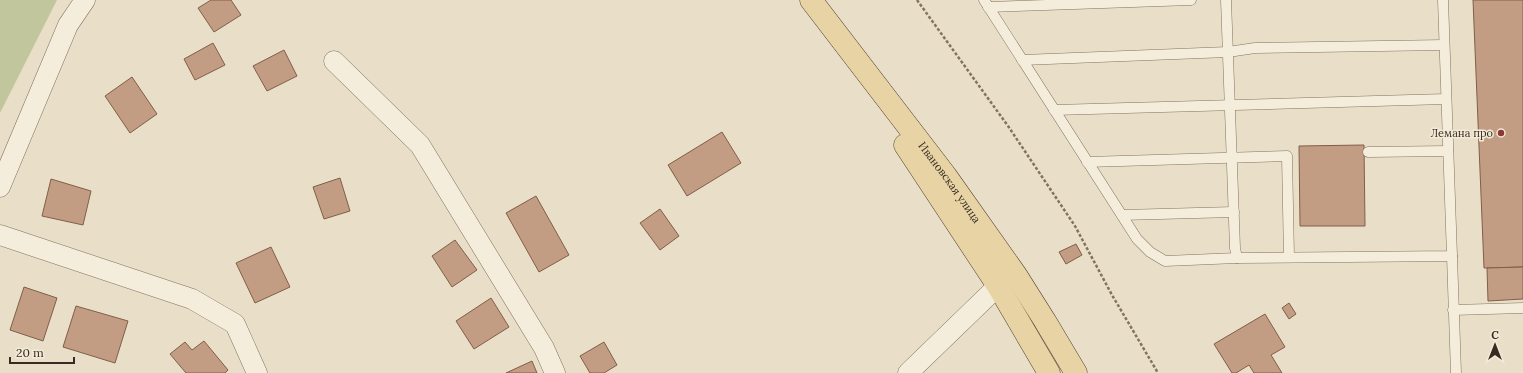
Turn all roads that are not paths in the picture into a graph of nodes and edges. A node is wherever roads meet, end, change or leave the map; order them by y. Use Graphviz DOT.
graph roads {
  1 [pos="86,0"];
  2 [pos="796,0"];
  3 [pos="811,0"];
  4 [pos="1191,0"];
  5 [pos="1226,0"];
  6 [pos="1443,0"];
  7 [pos="986,4"];
  8 [pos="1444,45"];
  9 [pos="1228,52"];
  10 [pos="1022,60"];
  11 [pos="334,61"];
  12 [pos="1446,99"];
  13 [pos="1230,105"];
  14 [pos="1054,110"];
  15 [pos="1448,151"];
  16 [pos="1368,152"];
  17 [pos="1232,157"];
  18 [pos="1087,162"];
  19 [pos="0,187"];
  20 [pos="1234,212"];
  21 [pos="1122,215"];
  22 [pos="0,235"];
  23 [pos="1452,256"];
  24 [pos="1237,258"];
  25 [pos="1289,258"];
  26 [pos="998,286"];
  27 [pos="1523,308"];
  28 [pos="1453,310"];
  29 [pos="257,373"];
  30 [pos="555,373"];
  31 [pos="908,373"];
  32 [pos="1049,373"];
  33 [pos="1076,373"];
  34 [pos="1456,373"];
  1 -- 19 [label="street"];
  2 -- 26 [label="main road"];
  3 -- 33 [label="main road, Ивановская улица"];
  4 -- 7 [label="lane"];
  5 -- 9 [label="lane"];
  6 -- 8 [label="lane"];
  7 -- 10 [label="lane"];
  8 -- 9 [label="lane"];
  8 -- 12 [label="lane"];
  9 -- 10 [label="lane"];
  9 -- 13 [label="lane"];
  10 -- 14 [label="lane"];
  11 -- 30 [label="street"];
  12 -- 13 [label="lane"];
  12 -- 15 [label="lane"];
  13 -- 14 [label="lane"];
  13 -- 17 [label="lane"];
  14 -- 18 [label="lane"];
  15 -- 16 [label="lane"];
  15 -- 23 [label="lane"];
  17 -- 18 [label="lane"];
  17 -- 20 [label="lane"];
  17 -- 25 [label="lane"];
  18 -- 21 [label="lane"];
  20 -- 21 [label="lane"];
  20 -- 24 [label="lane"];
  21 -- 24 [label="lane"];
  22 -- 29 [label="street"];
  23 -- 25 [label="lane"];
  23 -- 28 [label="lane"];
  24 -- 25 [label="lane"];
  26 -- 31 [label="street"];
  26 -- 32 [label="main road"];
  27 -- 28 [label="lane"];
  28 -- 34 [label="lane"];
}
